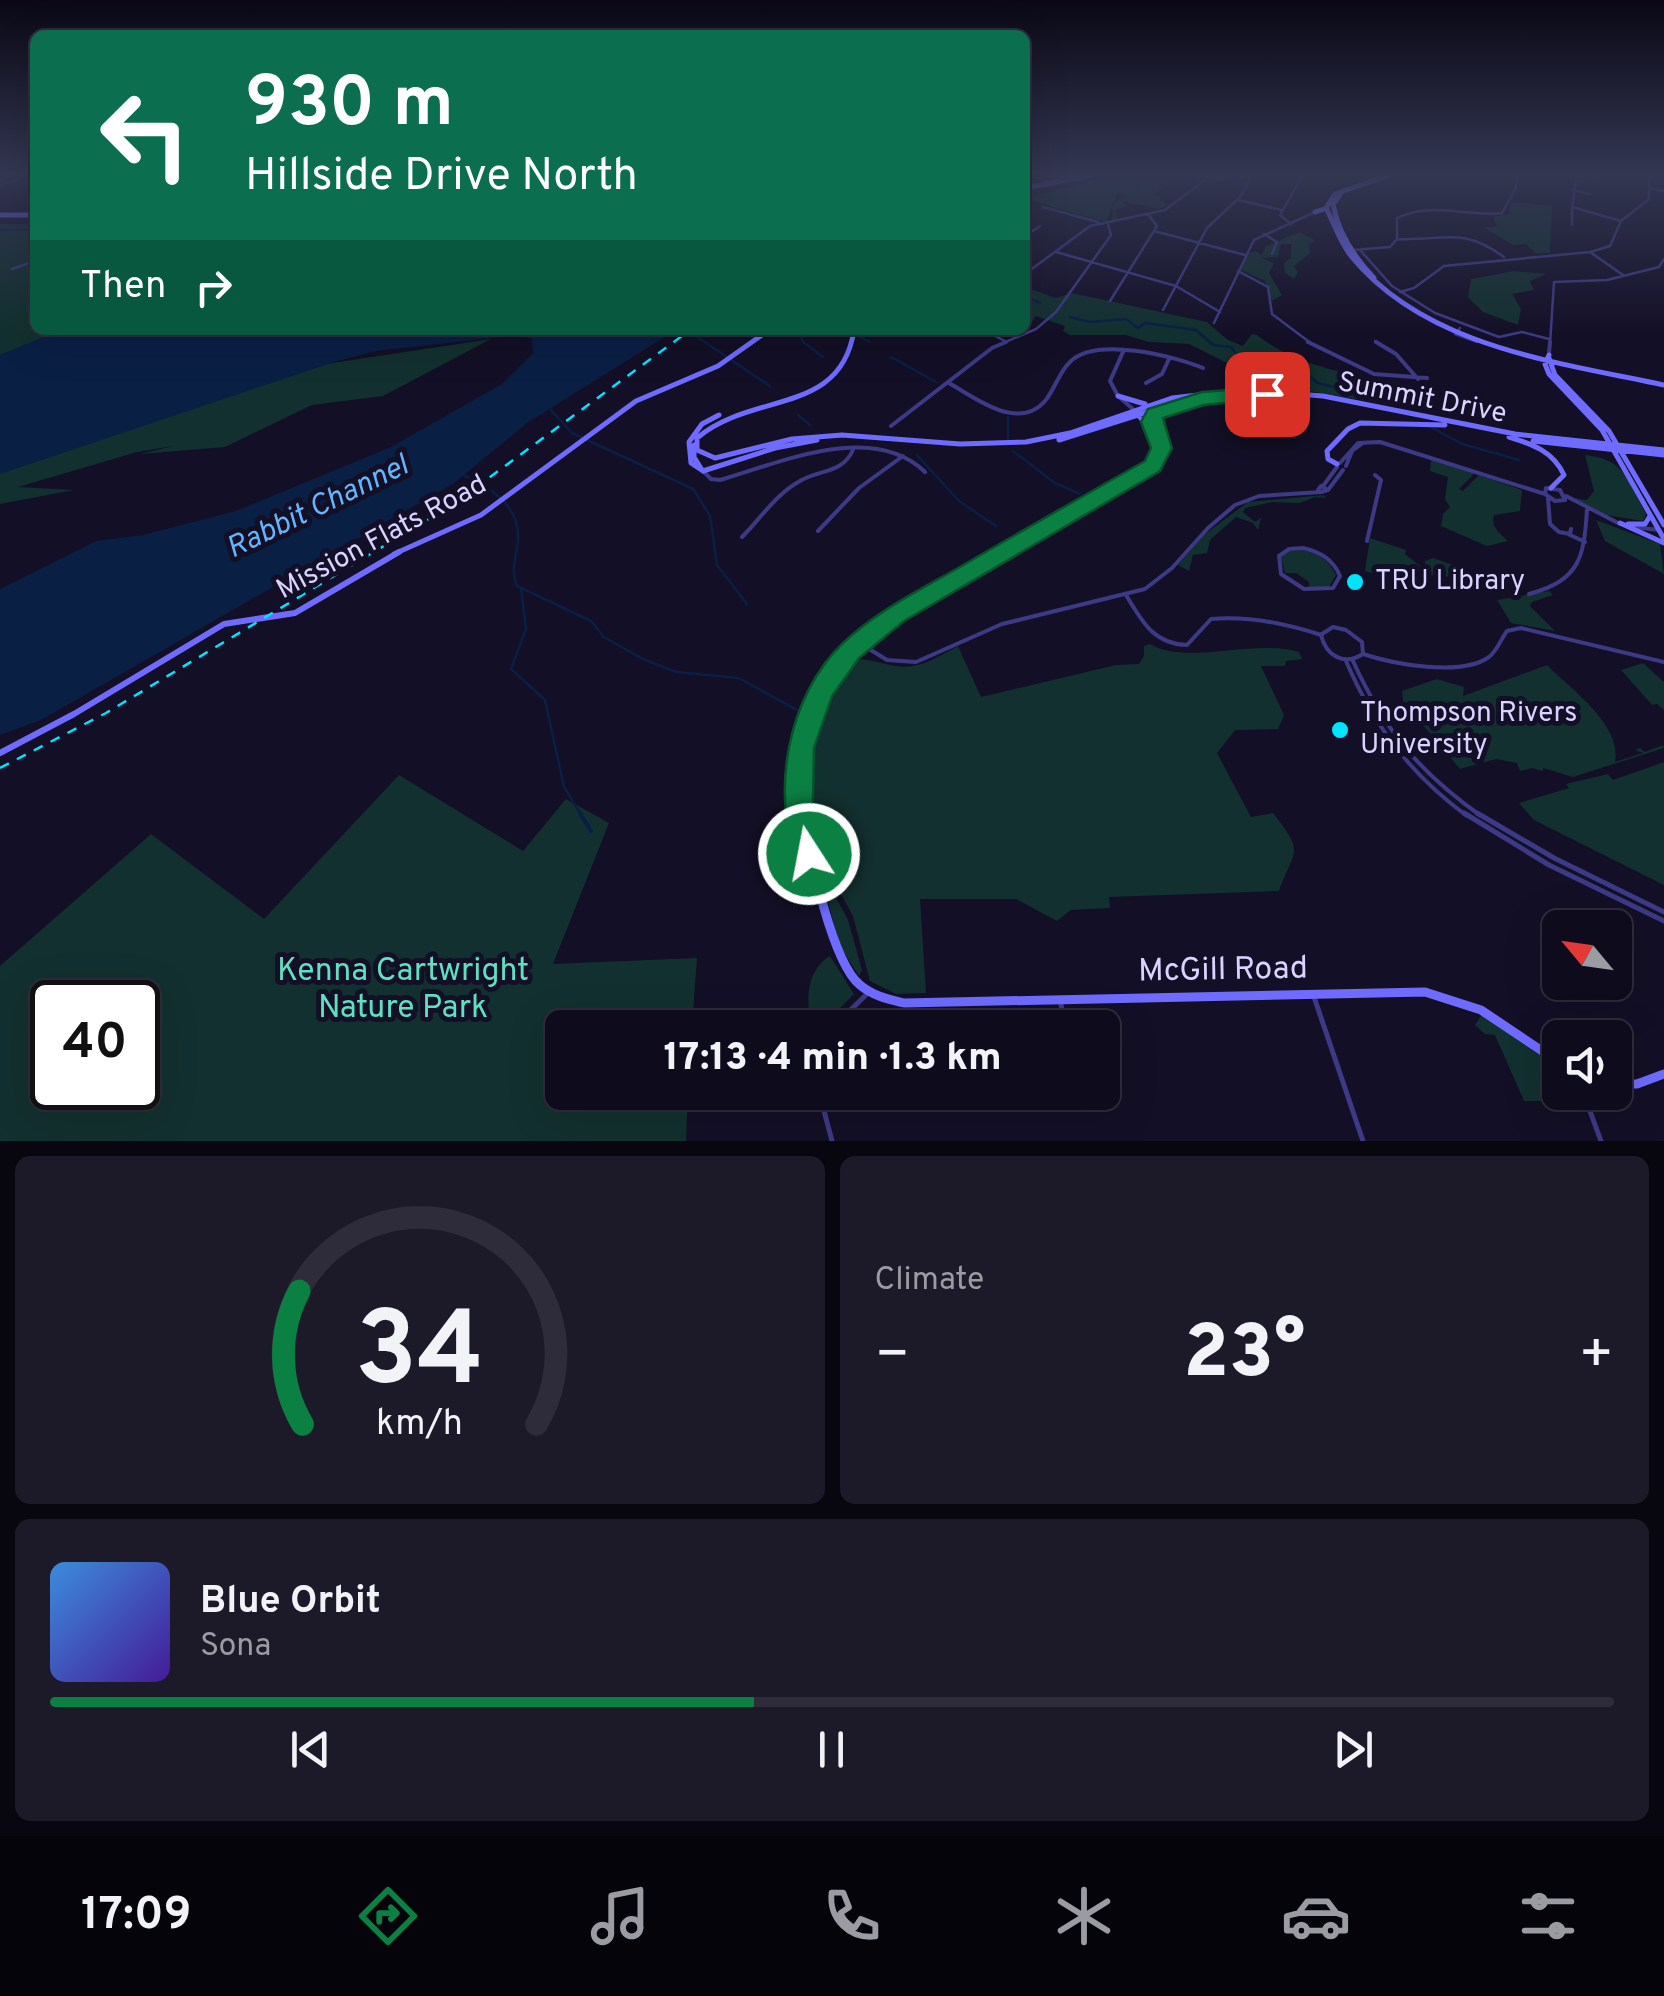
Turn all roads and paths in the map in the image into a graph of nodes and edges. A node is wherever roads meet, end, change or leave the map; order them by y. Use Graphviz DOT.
graph roads {
  1 [pos="1087,228"];
  2 [pos="1109,228"];
  3 [pos="1156,228"];
  4 [pos="1207,228"];
  5 [pos="1280,228"];
  6 [pos="1340,228"];
  7 [pos="1397,228"];
  8 [pos="1618,228"];
  9 [pos="1154,231"];
  10 [pos="1264,234"];
  11 [pos="1397,239"];
  12 [pos="1199,243"];
  13 [pos="1353,250"];
  14 [pos="1055,252"];
  15 [pos="1590,252"];
  16 [pos="1245,254"];
  17 [pos="1272,254"];
  18 [pos="1504,258"];
  19 [pos="1664,259"];
  20 [pos="1092,263"];
  21 [pos="30,264"];
  22 [pos="12,269"];
  23 [pos="1030,270"];
  24 [pos="1238,271"];
  25 [pos="1128,273"];
  26 [pos="1624,276"];
  27 [pos="1176,286"];
  28 [pos="1400,292"];
  29 [pos="1110,301"];
  30 [pos="1163,310"];
  31 [pos="1220,312"];
  32 [pos="1214,323"];
  33 [pos="1030,330"];
  34 [pos="1459,330"];
  35 [pos="762,335"];
  36 [pos="851,335"];
  37 [pos="851,335"];
  38 [pos="992,335"];
  39 [pos="1023,335"];
  40 [pos="1549,340"];
  41 [pos="1005,341"];
  42 [pos="1374,341"];
  43 [pos="1123,352"];
  44 [pos="1549,355"];
  45 [pos="1169,357"];
  46 [pos="1203,368"];
  47 [pos="1427,378"];
  48 [pos="1418,379"];
  49 [pos="1664,382"];
  50 [pos="949,383"];
  51 [pos="1146,383"];
  52 [pos="1118,396"];
  53 [pos="1174,402"];
  54 [pos="1139,416"];
  55 [pos="1119,420"];
  56 [pos="1448,425"];
  57 [pos="891,426"];
  58 [pos="1150,428"];
  59 [pos="1508,437"];
  60 [pos="695,442"];
  61 [pos="1564,446"];
  62 [pos="1617,449"];
  63 [pos="852,450"];
  64 [pos="744,451"];
  65 [pos="1664,453"];
  66 [pos="1642,454"];
  67 [pos="902,456"];
  68 [pos="1341,466"];
  69 [pos="1623,466"];
  70 [pos="715,468"];
  71 [pos="1633,470"];
  72 [pos="925,472"];
  73 [pos="707,475"];
  74 [pos="1374,475"];
  75 [pos="1548,492"];
  76 [pos="1562,500"];
  77 [pos="1587,509"];
  78 [pos="1550,511"];
  79 [pos="1651,515"];
  80 [pos="1549,522"];
  81 [pos="1620,524"];
  82 [pos="1662,529"];
  83 [pos="818,531"];
  84 [pos="742,537"];
  85 [pos="1367,541"];
  86 [pos="1664,541"];
  87 [pos="1585,542"];
  88 [pos="1337,568"];
  89 [pos="1126,594"];
  90 [pos="1529,594"];
  91 [pos="878,627"];
  92 [pos="1321,636"];
  93 [pos="861,644"];
  94 [pos="1363,654"];
  95 [pos="1349,660"];
  96 [pos="841,662"];
  97 [pos="1664,662"];
  98 [pos="0,752"];
  99 [pos="1664,912"];
  100 [pos="1664,921"];
  101 [pos="868,992"];
  102 [pos="1313,994"];
  103 [pos="1060,999"];
  104 [pos="850,1010"];
  105 [pos="1062,1010"];
  106 [pos="1542,1050"];
  107 [pos="1664,1074"];
  108 [pos="1632,1084"];
  109 [pos="826,1110"];
  110 [pos="1589,1110"];
  111 [pos="832,1141"];
  112 [pos="1363,1141"];
  113 [pos="1600,1141"];
  1 -- 14 [label="street"];
  2 -- 20 [label="street"];
  3 -- 9 [label="street"];
  4 -- 12 [label="street"];
  5 -- 10 [label="street"];
  6 -- 13 [label="main road"];
  7 -- 11 [label="street"];
  8 -- 15 [label="street"];
  9 -- 12 [label="street"];
  9 -- 25 [label="street"];
  10 -- 16 [label="street"];
  10 -- 17 [label="street"];
  11 -- 13 [label="street"];
  11 -- 18 [label="street"];
  12 -- 16 [label="street"];
  12 -- 27 [label="street"];
  13 -- 28 [label="street"];
  13 -- 34 [label="main road"];
  14 -- 20 [label="street"];
  14 -- 23 [label="street"];
  15 -- 18 [label="street"];
  15 -- 26 [label="street"];
  16 -- 24 [label="street"];
  18 -- 28 [label="street"];
  19 -- 26 [label="street"];
  20 -- 25 [label="street"];
  20 -- 33 [label="street"];
  21 -- 22 [label="street"];
  24 -- 31 [label="street"];
  24 -- 48 [label="street"];
  25 -- 27 [label="street"];
  25 -- 29 [label="street"];
  26 -- 40 [label="street"];
  27 -- 30 [label="street"];
  27 -- 31 [label="street"];
  28 -- 40 [label="street"];
  31 -- 32 [label="street"];
  34 -- 44 [label="main road"];
  34 -- 44 [label="main road"];
  35 -- 98 [label="main road, Mission Flats Road"];
  36 -- 60 [label="main road"];
  37 -- 73 [label="main road"];
  38 -- 41 [label="street"];
  39 -- 41 [label="street"];
  40 -- 44 [label="street"];
  41 -- 50 [label="street"];
  42 -- 48 [label="street"];
  43 -- 45 [label="street"];
  43 -- 50 [label="street"];
  43 -- 52 [label="street"];
  44 -- 49 [label="main road"];
  44 -- 62 [label="main road"];
  45 -- 46 [label="street"];
  45 -- 51 [label="street"];
  47 -- 48 [label="street"];
  50 -- 57 [label="street"];
  52 -- 53 [label="main road"];
  52 -- 54 [label="street"];
  52 -- 55 [label="main road"];
  53 -- 54 [label="main road, Summit Drive"];
  53 -- 56 [label="main road, Summit Drive"];
  53 -- 58 [label="main road"];
  53 -- 62 [label="main road, Summit Drive"];
  54 -- 55 [label="main road, Summit Drive"];
  54 -- 58 [label="main road"];
  55 -- 58 [label="main road"];
  55 -- 64 [label="main road, Summit Drive"];
  55 -- 70 [label="main road, Summit Drive"];
  56 -- 59 [label="main road, Summit Drive"];
  56 -- 68 [label="main road"];
  58 -- 91 [label="main road"];
  59 -- 61 [label="main road, Summit Drive"];
  59 -- 75 [label="main road"];
  60 -- 64 [label="main road"];
  60 -- 73 [label="main road"];
  61 -- 62 [label="main road, Summit Drive"];
  61 -- 69 [label="main road"];
  62 -- 65 [label="main road, Summit Drive"];
  62 -- 66 [label="main road, Summit Drive"];
  62 -- 69 [label="main road"];
  62 -- 71 [label="main road"];
  63 -- 67 [label="street"];
  63 -- 73 [label="street"];
  63 -- 84 [label="street"];
  64 -- 73 [label="main road"];
  65 -- 66 [label="main road, Summit Drive"];
  66 -- 71 [label="main road"];
  67 -- 72 [label="street"];
  67 -- 83 [label="street"];
  68 -- 75 [label="street"];
  68 -- 89 [label="street"];
  69 -- 79 [label="main road"];
  70 -- 73 [label="main road"];
  71 -- 82 [label="main road"];
  74 -- 85 [label="street"];
  75 -- 76 [label="street"];
  75 -- 76 [label="street"];
  75 -- 78 [label="street"];
  76 -- 77 [label="street"];
  76 -- 78 [label="street"];
  77 -- 81 [label="street"];
  77 -- 87 [label="street"];
  78 -- 80 [label="street"];
  79 -- 81 [label="main road"];
  79 -- 82 [label="main road"];
  80 -- 87 [label="street"];
  81 -- 82 [label="street"];
  81 -- 86 [label="main road"];
  82 -- 86 [label="main road"];
  87 -- 90 [label="street"];
  88 -- 88 [label="street"];
  89 -- 92 [label="street"];
  89 -- 93 [label="street"];
  91 -- 93 [label="street"];
  91 -- 96 [label="main road"];
  92 -- 94 [label="street"];
  92 -- 95 [label="street"];
  93 -- 96 [label="street"];
  94 -- 95 [label="street"];
  94 -- 97 [label="street"];
  95 -- 99 [label="street"];
  95 -- 100 [label="street"];
  96 -- 101 [label="main road"];
  101 -- 103 [label="main road, McGill Road"];
  101 -- 104 [label="street"];
  102 -- 103 [label="main road, McGill Road"];
  102 -- 106 [label="main road, McGill Road"];
  102 -- 112 [label="street"];
  103 -- 105 [label="street"];
  107 -- 108 [label="main road"];
  109 -- 111 [label="street"];
  110 -- 113 [label="street"];
}
